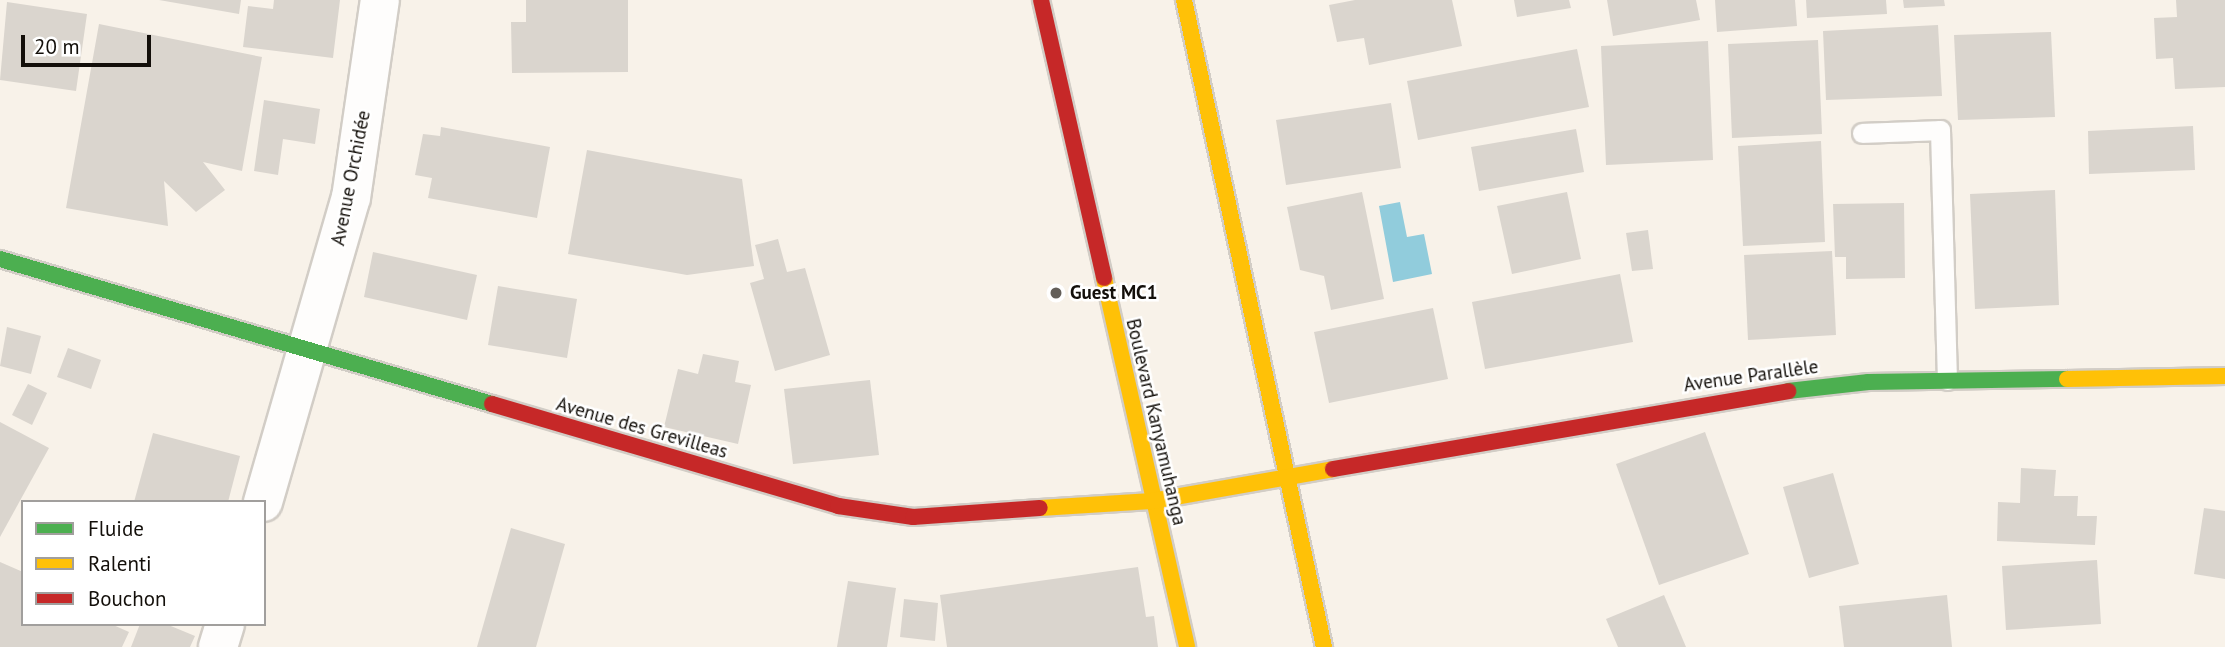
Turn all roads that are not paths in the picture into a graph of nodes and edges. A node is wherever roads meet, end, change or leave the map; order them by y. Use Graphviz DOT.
graph roads {
  1 [pos="380,0"];
  2 [pos="1041,0"];
  3 [pos="1184,0"];
  4 [pos="1862,134"];
  5 [pos="0,259"];
  6 [pos="310,354"];
  7 [pos="2225,376"];
  8 [pos="1947,380"];
  9 [pos="1288,474"];
  10 [pos="264,500"];
  11 [pos="1152,501"];
  12 [pos="224,626"];
  13 [pos="218,647"];
  14 [pos="1187,647"];
  15 [pos="1324,647"];
  1 -- 6 [label="street, Avenue Orchidée"];
  2 -- 11 [label="street, Boulevard Kanyamuhanga"];
  3 -- 9 [label="street"];
  4 -- 8 [label="lane"];
  5 -- 6 [label="street, Avenue des Grevilleas"];
  6 -- 10 [label="street, Avenue Orchidée"];
  6 -- 11 [label="street, Avenue des Grevilleas"];
  7 -- 8 [label="street, Avenue Parallèle"];
  8 -- 9 [label="street, Avenue Parallèle"];
  9 -- 11 [label="street, Avenue des Grevilleas"];
  9 -- 15 [label="street"];
  11 -- 14 [label="street, Boulevard Kanyamuhanga"];
  12 -- 13 [label="street"];
}
